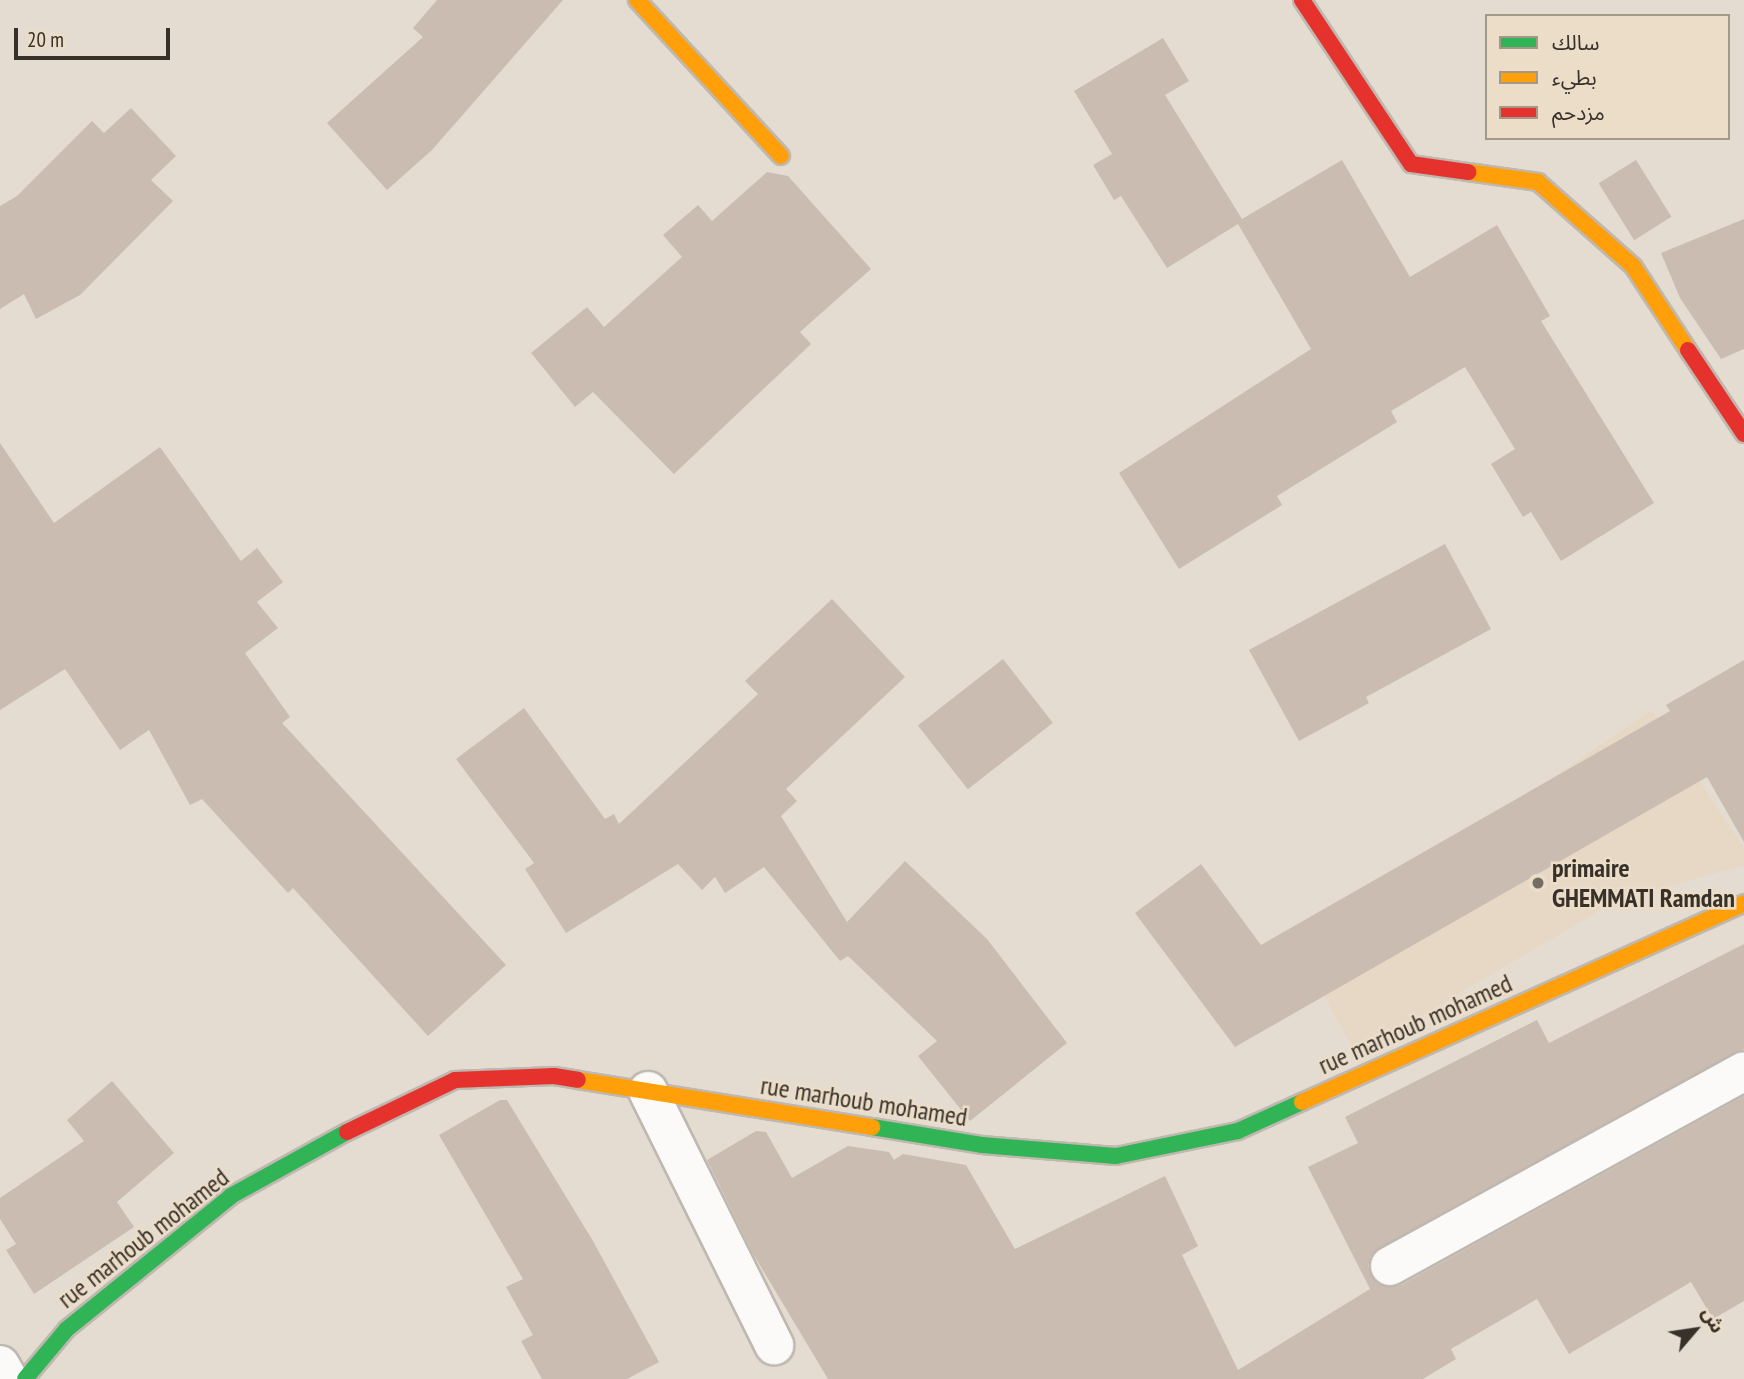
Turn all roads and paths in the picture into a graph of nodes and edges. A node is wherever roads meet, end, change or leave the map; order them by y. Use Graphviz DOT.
graph roads {
  1 [pos="637,0"];
  2 [pos="1301,0"];
  3 [pos="781,156"];
  4 [pos="1744,433"];
  5 [pos="1744,903"];
  6 [pos="1744,1071"];
  7 [pos="648,1091"];
  8 [pos="1390,1266"];
  9 [pos="774,1345"];
  10 [pos="0,1365"];
  11 [pos="8,1379"];
  12 [pos="25,1379"];
  1 -- 3 [label="street"];
  2 -- 4 [label="street"];
  5 -- 7 [label="street, rue marhoub mohamed"];
  6 -- 8 [label="street"];
  7 -- 9 [label="street"];
  7 -- 12 [label="street, rue marhoub mohamed"];
  10 -- 11 [label="street"];
}
